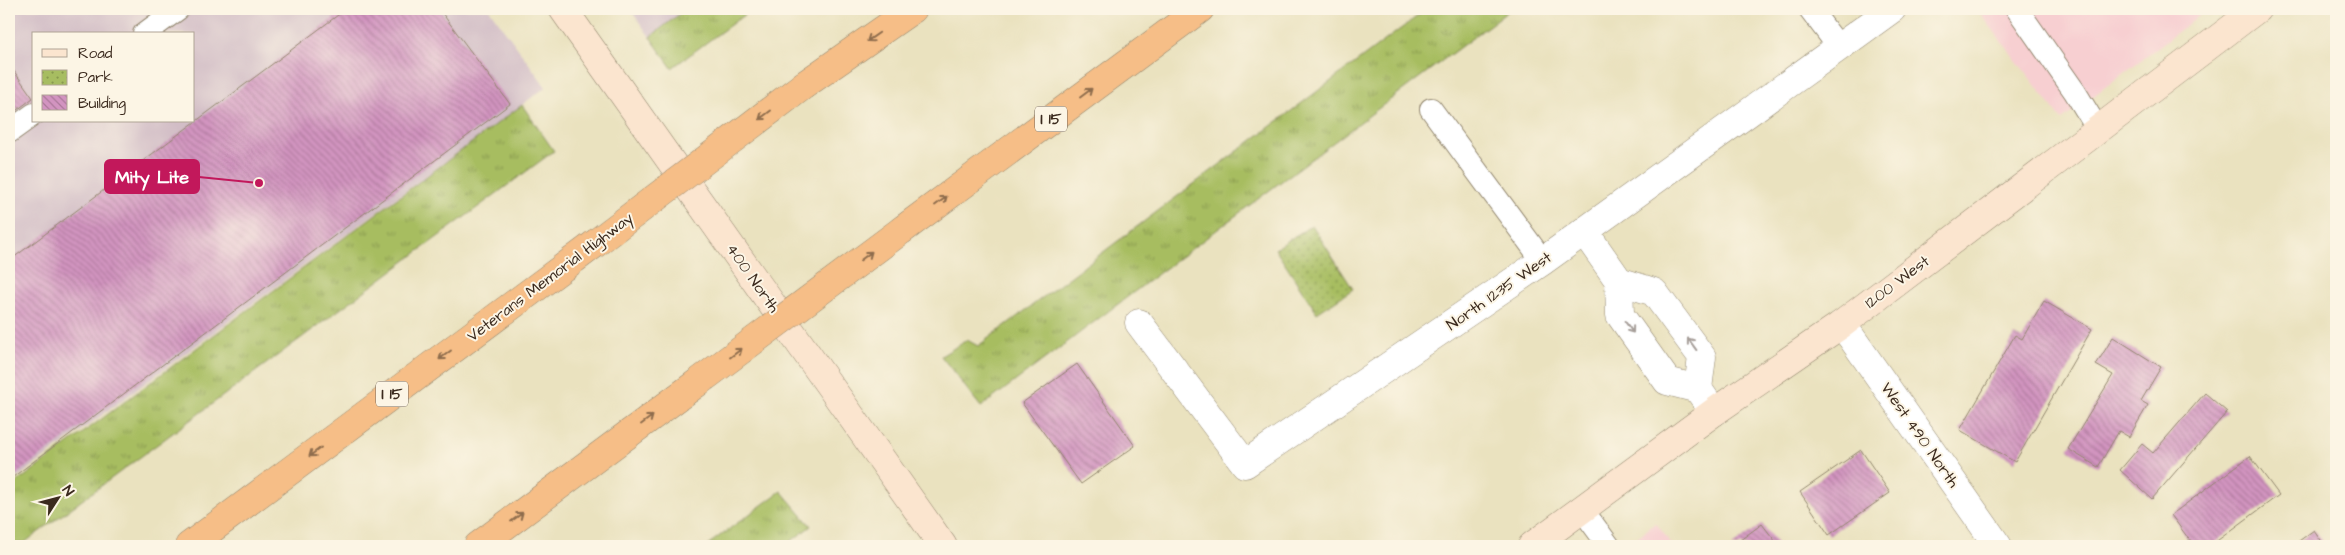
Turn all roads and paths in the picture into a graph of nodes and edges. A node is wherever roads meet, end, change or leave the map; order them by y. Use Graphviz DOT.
graph roads {
  1 [pos="178,9"];
  2 [pos="562,9"];
  3 [pos="913,9"];
  4 [pos="1200,9"];
  5 [pos="1810,9"];
  6 [pos="1892,9"];
  7 [pos="2257,9"];
  8 [pos="2024,11"];
  9 [pos="147,32"];
  10 [pos="1838,46"];
  11 [pos="1431,109"];
  12 [pos="32,115"];
  13 [pos="2097,128"];
  14 [pos="9,132"];
  15 [pos="1584,231"];
  16 [pos="1543,261"];
  17 [pos="1618,281"];
  18 [pos="1139,323"];
  19 [pos="1842,324"];
  20 [pos="1698,389"];
  21 [pos="1714,412"];
  22 [pos="1581,508"];
  23 [pos="189,546"];
  24 [pos="478,546"];
  25 [pos="943,546"];
  26 [pos="1532,546"];
  27 [pos="1609,546"];
  28 [pos="1998,546"];
  1 -- 9 [label="lane"];
  2 -- 25 [label="street, 400 North"];
  3 -- 23 [label="highway, Veterans Memorial Highway / I 15, one-way, bridge"];
  24 -- 4 [label="highway, I 15, one-way, bridge"];
  5 -- 10 [label="lane"];
  6 -- 10 [label="street, North 1235 West"];
  7 -- 13 [label="street, 1200 West"];
  8 -- 13 [label="lane"];
  10 -- 15 [label="street, North 1235 West"];
  11 -- 16 [label="lane"];
  12 -- 14 [label="lane"];
  13 -- 19 [label="street, 1200 West"];
  15 -- 16 [label="street, North 1235 West"];
  15 -- 17 [label="street"];
  16 -- 18 [label="street, North 1235 West"];
  17 -- 20 [label="street, one-way"];
  20 -- 17 [label="street, one-way"];
  19 -- 21 [label="street, 1200 West"];
  19 -- 28 [label="street, West 490 North"];
  20 -- 21 [label="street"];
  21 -- 22 [label="street, 1200 West"];
  22 -- 26 [label="street, 1200 West"];
  22 -- 27 [label="lane"];
}
